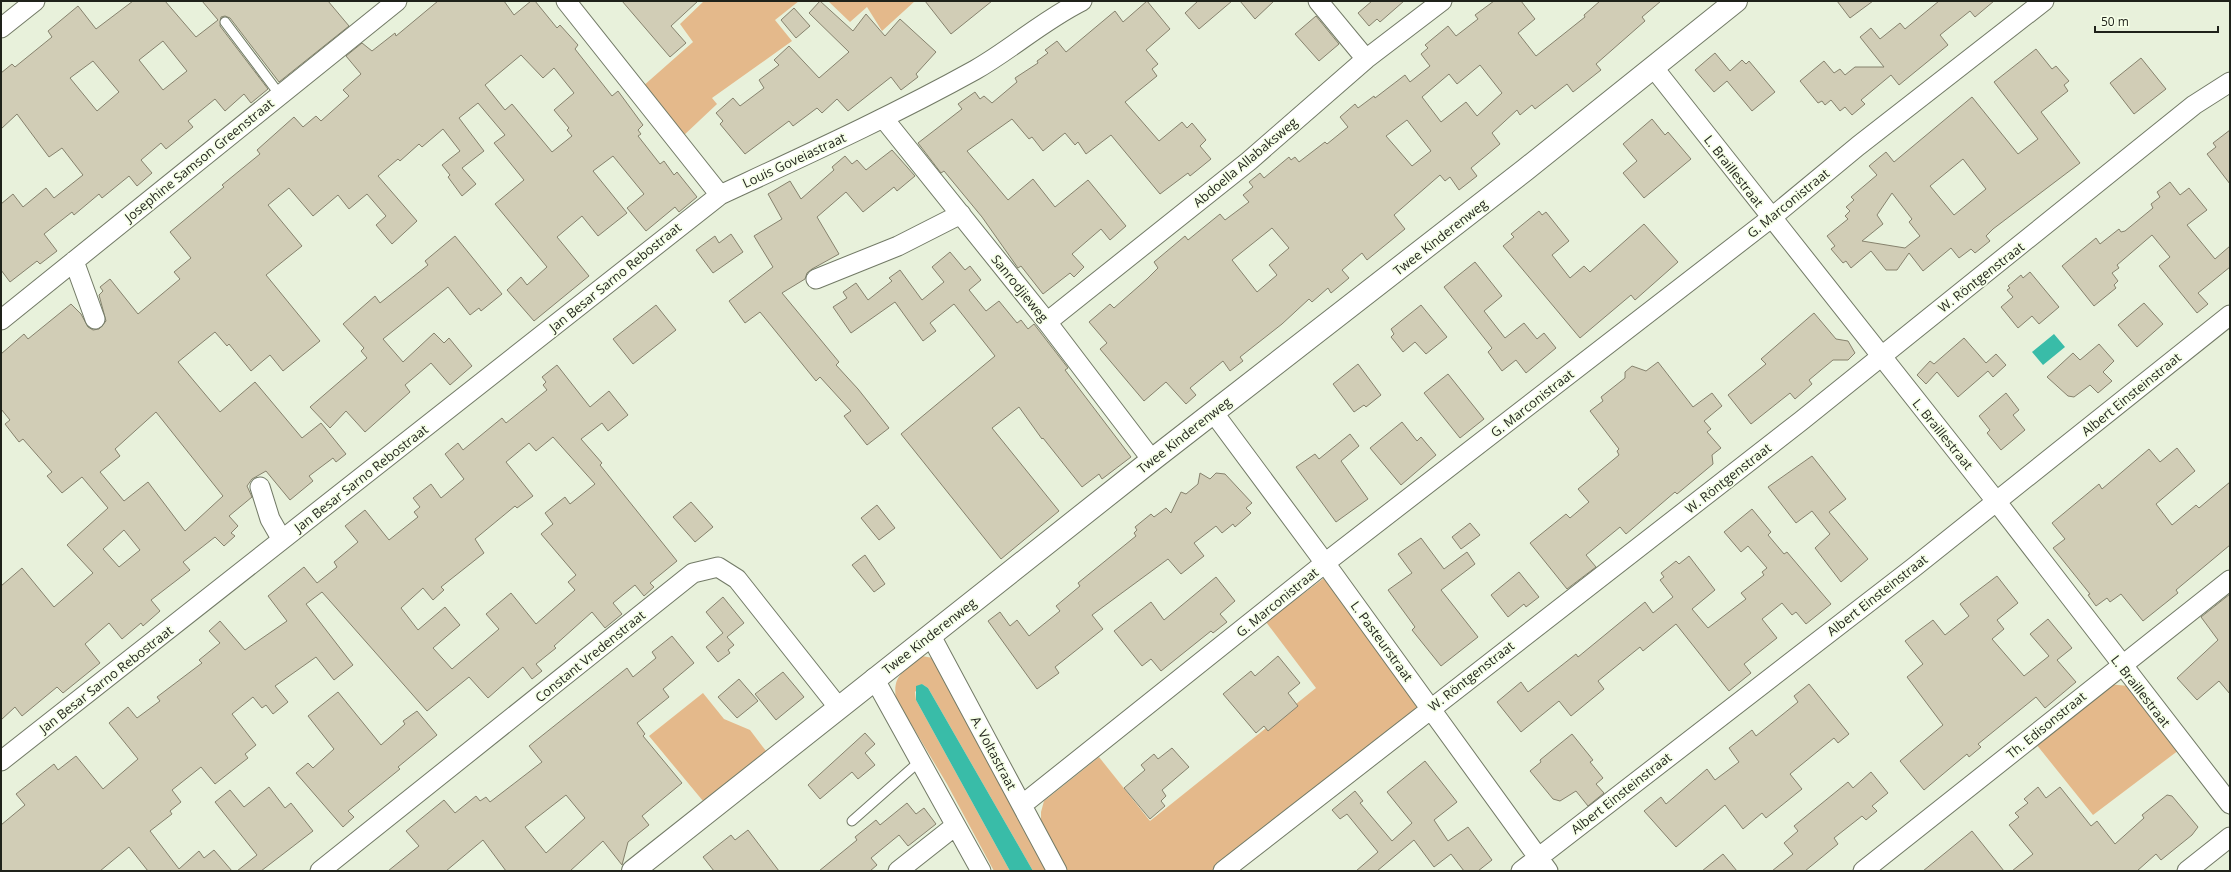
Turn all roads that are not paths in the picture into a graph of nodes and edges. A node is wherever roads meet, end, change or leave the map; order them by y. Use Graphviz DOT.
graph roads {
  1 [pos="34,1"];
  2 [pos="397,1"];
  3 [pos="566,1"];
  4 [pos="1082,1"];
  5 [pos="1318,1"];
  6 [pos="1442,1"];
  7 [pos="1736,1"];
  8 [pos="2044,1"];
  9 [pos="226,22"];
  10 [pos="1,28"];
  11 [pos="1366,59"];
  12 [pos="1653,66"];
  13 [pos="2230,82"];
  14 [pos="280,95"];
  15 [pos="884,119"];
  16 [pos="720,195"];
  17 [pos="961,214"];
  18 [pos="1771,218"];
  19 [pos="74,261"];
  20 [pos="816,279"];
  21 [pos="2230,314"];
  22 [pos="95,319"];
  23 [pos="1,320"];
  24 [pos="1047,322"];
  25 [pos="1881,356"];
  26 [pos="1213,412"];
  27 [pos="1152,460"];
  28 [pos="260,487"];
  29 [pos="1996,501"];
  30 [pos="282,540"];
  31 [pos="1325,563"];
  32 [pos="2230,580"];
  33 [pos="931,636"];
  34 [pos="2121,665"];
  35 [pos="874,678"];
  36 [pos="839,708"];
  37 [pos="1430,708"];
  38 [pos="1,761"];
  39 [pos="920,761"];
  40 [pos="2230,804"];
  41 [pos="1022,806"];
  42 [pos="852,821"];
  43 [pos="955,826"];
  44 [pos="2230,837"];
  45 [pos="1543,864"];
  46 [pos="320,871"];
  47 [pos="633,871"];
  48 [pos="898,871"];
  49 [pos="981,871"];
  50 [pos="1057,871"];
  51 [pos="1223,871"];
  52 [pos="1521,871"];
  53 [pos="1863,871"];
  54 [pos="2187,871"];
  1 -- 10 [label="street"];
  2 -- 14 [label="street, Josephine Samson Greenstraat"];
  3 -- 16 [label="street"];
  4 -- 15 [label="street, Louis Goveiastraat"];
  5 -- 11 [label="street"];
  6 -- 11 [label="street, Abdoella Allabaksweg"];
  7 -- 12 [label="street, Twee Kinderenweg"];
  8 -- 18 [label="street, G. Marconistraat"];
  9 -- 14 [label="lane"];
  11 -- 24 [label="street, Abdoella Allabaksweg"];
  12 -- 18 [label="street, L. Braillestraat"];
  12 -- 26 [label="street, Twee Kinderenweg"];
  13 -- 25 [label="street, W. Röntgenstraat"];
  14 -- 19 [label="street, Josephine Samson Greenstraat"];
  15 -- 16 [label="street, Louis Goveiastraat"];
  15 -- 17 [label="street, Sanrodjieweg"];
  16 -- 30 [label="street, Jan Besar Sarno Rebostraat"];
  17 -- 20 [label="street"];
  17 -- 24 [label="street, Sanrodjieweg"];
  18 -- 25 [label="street, L. Braillestraat"];
  18 -- 31 [label="street, G. Marconistraat"];
  19 -- 22 [label="street"];
  19 -- 23 [label="street, Josephine Samson Greenstraat"];
  21 -- 29 [label="street, Albert Einsteinstraat"];
  24 -- 27 [label="street, Sanrodjieweg"];
  25 -- 29 [label="street, L. Braillestraat"];
  25 -- 37 [label="street, W. Röntgenstraat"];
  26 -- 27 [label="street, Twee Kinderenweg"];
  26 -- 31 [label="street, L. Pasteurstraat"];
  27 -- 33 [label="street, Twee Kinderenweg"];
  28 -- 30 [label="street"];
  29 -- 34 [label="street, L. Braillestraat"];
  29 -- 45 [label="street, Albert Einsteinstraat"];
  30 -- 38 [label="street, Jan Besar Sarno Rebostraat"];
  31 -- 37 [label="street, L. Pasteurstraat"];
  31 -- 41 [label="street, G. Marconistraat"];
  32 -- 34 [label="street, Th. Edisonstraat"];
  33 -- 35 [label="street, Twee Kinderenweg"];
  33 -- 41 [label="street, A. Voltastraat"];
  34 -- 40 [label="street, L. Braillestraat"];
  34 -- 53 [label="street, Th. Edisonstraat"];
  35 -- 36 [label="street, Twee Kinderenweg"];
  35 -- 39 [label="street"];
  36 -- 46 [label="street, Constant Vredenstraat"];
  36 -- 47 [label="street, Twee Kinderenweg"];
  37 -- 45 [label="street, L. Pasteurstraat"];
  37 -- 51 [label="street, W. Röntgenstraat"];
  39 -- 42 [label="lane"];
  39 -- 43 [label="street"];
  41 -- 50 [label="street, A. Voltastraat"];
  43 -- 48 [label="street"];
  43 -- 49 [label="street"];
  44 -- 54 [label="street"];
  45 -- 52 [label="street, Albert Einsteinstraat"];
}
